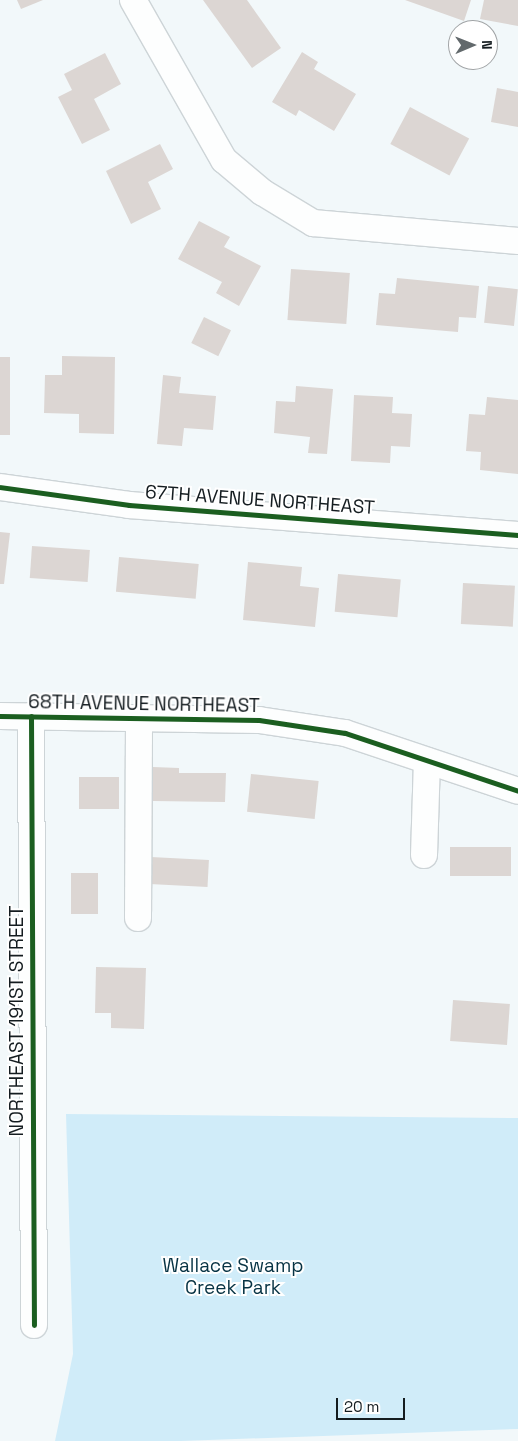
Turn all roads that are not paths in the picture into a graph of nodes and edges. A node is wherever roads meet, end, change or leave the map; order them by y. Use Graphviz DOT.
graph roads {
  1 [pos="135,5"];
  2 [pos="518,241"];
  3 [pos="0,488"];
  4 [pos="518,535"];
  5 [pos="0,716"];
  6 [pos="30,716"];
  7 [pos="139,718"];
  8 [pos="427,761"];
  9 [pos="518,791"];
  10 [pos="424,855"];
  11 [pos="138,918"];
  12 [pos="34,1325"];
  1 -- 2 [label="street"];
  3 -- 4 [label="street, 67TH AVENUE NORTHEAST"];
  5 -- 6 [label="street, 68TH AVENUE NORTHEAST"];
  6 -- 7 [label="street, 68TH AVENUE NORTHEAST"];
  6 -- 12 [label="street, NORTHEAST 191ST STREET"];
  7 -- 8 [label="street, 68TH AVENUE NORTHEAST"];
  7 -- 11 [label="street"];
  8 -- 9 [label="street, 68TH AVENUE NORTHEAST"];
  8 -- 10 [label="street"];
}
